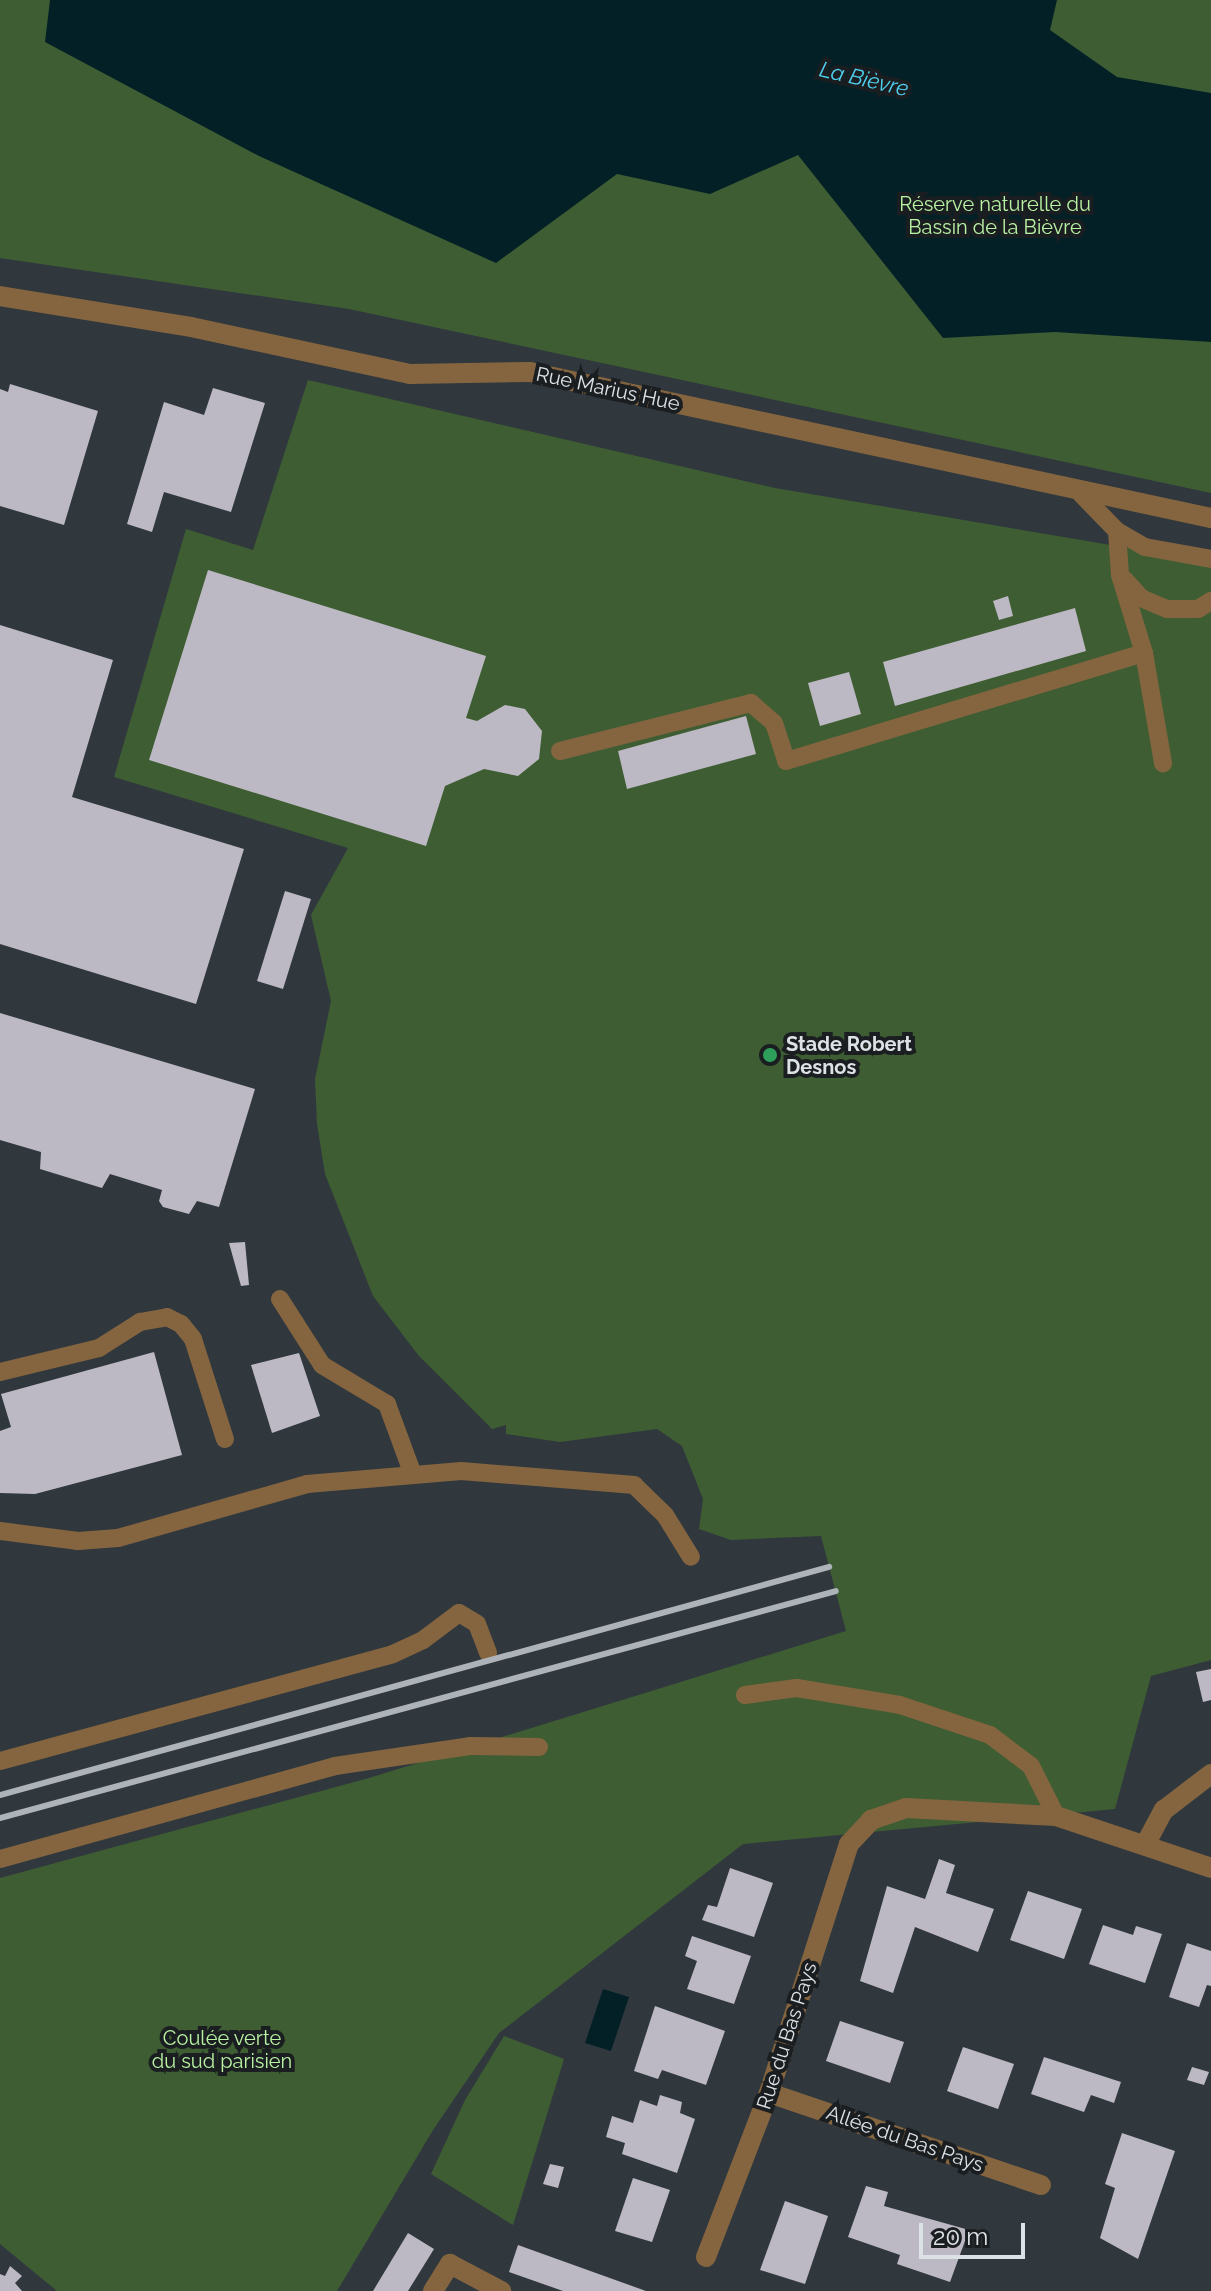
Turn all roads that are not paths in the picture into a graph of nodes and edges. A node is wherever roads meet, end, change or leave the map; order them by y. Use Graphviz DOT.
graph roads {
  1 [pos="0,296"];
  2 [pos="1081,494"];
  3 [pos="1211,518"];
  4 [pos="1117,531"];
  5 [pos="1211,559"];
  6 [pos="1120,575"];
  7 [pos="1211,601"];
  8 [pos="1144,653"];
  9 [pos="560,751"];
  10 [pos="1163,763"];
  11 [pos="280,1299"];
  12 [pos="0,1372"];
  13 [pos="225,1439"];
  14 [pos="412,1472"];
  15 [pos="0,1531"];
  16 [pos="691,1557"];
  17 [pos="488,1653"];
  18 [pos="745,1695"];
  19 [pos="539,1747"];
  20 [pos="0,1761"];
  21 [pos="1211,1774"];
  22 [pos="1056,1816"];
  23 [pos="1145,1845"];
  24 [pos="0,1859"];
  25 [pos="1211,1868"];
  26 [pos="769,2093"];
  27 [pos="1041,2185"];
  28 [pos="706,2257"];
  29 [pos="497,2290"];
  30 [pos="433,2291"];
  1 -- 2 [label="street, Rue Marius Hue"];
  2 -- 3 [label="street, Rue Marius Hue"];
  2 -- 4 [label="lane"];
  4 -- 5 [label="lane"];
  4 -- 6 [label="lane"];
  6 -- 7 [label="lane"];
  6 -- 8 [label="lane"];
  8 -- 9 [label="lane"];
  8 -- 10 [label="lane"];
  11 -- 14 [label="lane"];
  12 -- 13 [label="lane"];
  14 -- 15 [label="lane"];
  14 -- 16 [label="lane"];
  17 -- 20 [label="lane"];
  18 -- 22 [label="lane"];
  19 -- 24 [label="lane"];
  21 -- 23 [label="street"];
  22 -- 23 [label="street"];
  22 -- 26 [label="street, Rue du Bas Pays"];
  23 -- 25 [label="street"];
  26 -- 27 [label="street, Allée du Bas Pays"];
  26 -- 28 [label="street, Rue du Bas Pays"];
  29 -- 30 [label="street"];
}
